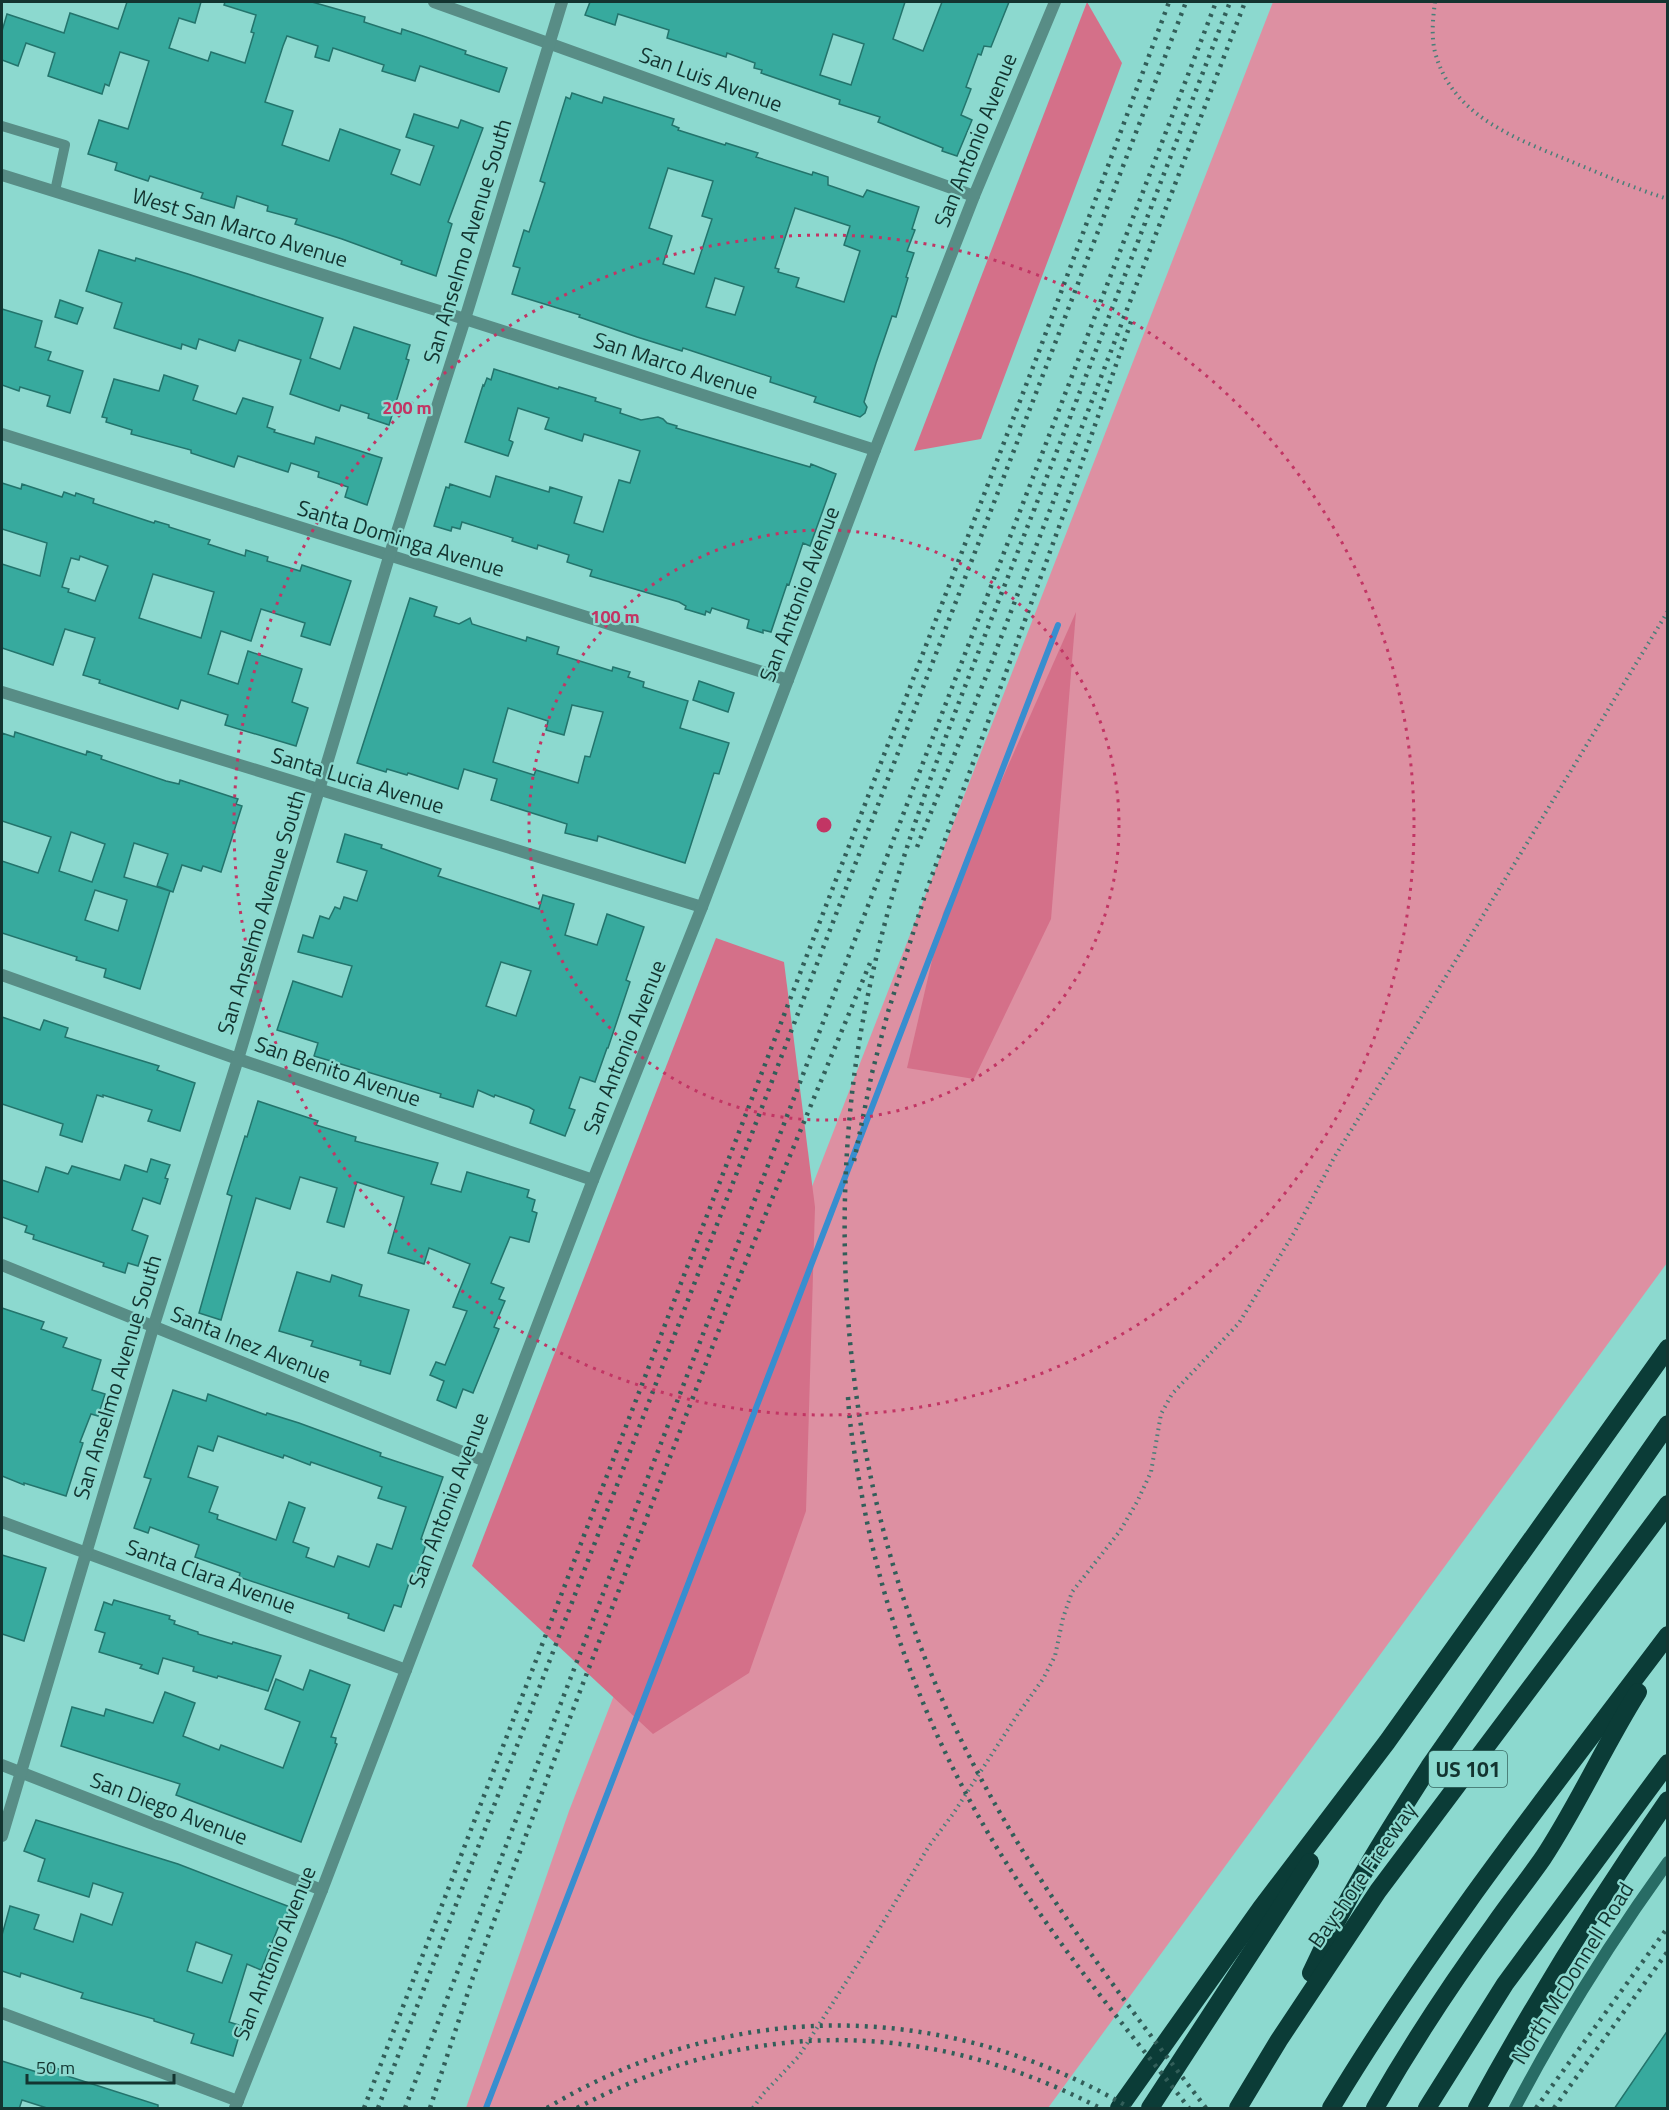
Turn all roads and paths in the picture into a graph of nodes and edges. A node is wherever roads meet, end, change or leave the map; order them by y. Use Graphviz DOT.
graph roads {
  1 [pos="434,2"];
  2 [pos="562,2"];
  3 [pos="1054,2"];
  4 [pos="1435,2"];
  5 [pos="549,43"];
  6 [pos="2,126"];
  7 [pos="2,175"];
  8 [pos="55,191"];
  9 [pos="974,196"];
  10 [pos="1668,200"];
  11 [pos="465,319"];
  12 [pos="2,434"];
  13 [pos="875,450"];
  14 [pos="389,557"];
  15 [pos="1668,611"];
  16 [pos="788,681"];
  17 [pos="2,692"];
  18 [pos="320,791"];
  19 [pos="702,907"];
  20 [pos="2,975"];
  21 [pos="238,1059"];
  22 [pos="593,1180"];
  23 [pos="2,1265"];
  24 [pos="153,1328"];
  25 [pos="1668,1348"];
  26 [pos="1668,1424"];
  27 [pos="485,1461"];
  28 [pos="1668,1504"];
  29 [pos="2,1522"];
  30 [pos="86,1553"];
  31 [pos="1668,1635"];
  32 [pos="1668,1644"];
  33 [pos="406,1670"];
  34 [pos="1387,1742"];
  35 [pos="1668,1763"];
  36 [pos="2,1766"];
  37 [pos="20,1773"];
  38 [pos="1668,1800"];
  39 [pos="2,1836"];
  40 [pos="1668,1862"];
  41 [pos="322,1890"];
  42 [pos="2,2013"];
  43 [pos="1279,2040"];
  44 [pos="236,2105"];
  45 [pos="753,2109"];
  46 [pos="1119,2109"];
  47 [pos="1150,2109"];
  48 [pos="1238,2109"];
  49 [pos="1332,2109"];
  50 [pos="1375,2109"];
  51 [pos="1427,2109"];
  52 [pos="1477,2109"];
  53 [pos="1515,2109"];
  1 -- 5 [label="street, San Luis Avenue"];
  2 -- 5 [label="street, San Anselmo Avenue South"];
  3 -- 9 [label="street, San Antonio Avenue"];
  4 -- 10 [label="path"];
  5 -- 9 [label="street, San Luis Avenue"];
  5 -- 11 [label="street, San Anselmo Avenue South"];
  6 -- 8 [label="lane"];
  7 -- 8 [label="street, West San Marco Avenue"];
  8 -- 11 [label="street, West San Marco Avenue"];
  9 -- 13 [label="street, San Antonio Avenue"];
  11 -- 13 [label="street, San Marco Avenue"];
  11 -- 14 [label="street, San Anselmo Avenue South"];
  12 -- 14 [label="street, Santa Dominga Avenue"];
  13 -- 16 [label="street, San Antonio Avenue"];
  14 -- 16 [label="street, Santa Dominga Avenue"];
  14 -- 18 [label="street, San Anselmo Avenue South"];
  15 -- 45 [label="path"];
  16 -- 19 [label="street, San Antonio Avenue"];
  17 -- 18 [label="street, Santa Lucia Avenue"];
  18 -- 19 [label="street, Santa Lucia Avenue"];
  18 -- 21 [label="street, San Anselmo Avenue South"];
  19 -- 22 [label="street, San Antonio Avenue"];
  20 -- 21 [label="street, San Benito Avenue"];
  21 -- 22 [label="street, San Benito Avenue"];
  21 -- 24 [label="street, San Anselmo Avenue South"];
  22 -- 27 [label="street, San Antonio Avenue"];
  23 -- 24 [label="street, Santa Inez Avenue"];
  24 -- 27 [label="street, Santa Inez Avenue"];
  24 -- 30 [label="street, San Anselmo Avenue South"];
  25 -- 34 [label="highway"];
  26 -- 43 [label="highway"];
  27 -- 33 [label="street, San Antonio Avenue"];
  28 -- 43 [label="highway, Bayshore Freeway / US 101"];
  29 -- 30 [label="street, Santa Clara Avenue"];
  30 -- 33 [label="street, Santa Clara Avenue"];
  30 -- 37 [label="street, San Anselmo Avenue South"];
  31 -- 49 [label="highway"];
  32 -- 50 [label="highway"];
  33 -- 41 [label="street, San Antonio Avenue"];
  34 -- 46 [label="highway"];
  34 -- 47 [label="highway"];
  35 -- 51 [label="highway"];
  36 -- 37 [label="street, San Diego Avenue"];
  37 -- 39 [label="street, San Anselmo Avenue South"];
  37 -- 41 [label="street, San Diego Avenue"];
  38 -- 52 [label="highway"];
  40 -- 53 [label="street, North McDonnell Road"];
  41 -- 44 [label="street, San Antonio Avenue"];
  42 -- 44 [label="street"];
  43 -- 48 [label="highway, Bayshore Freeway / US 101"];
}
